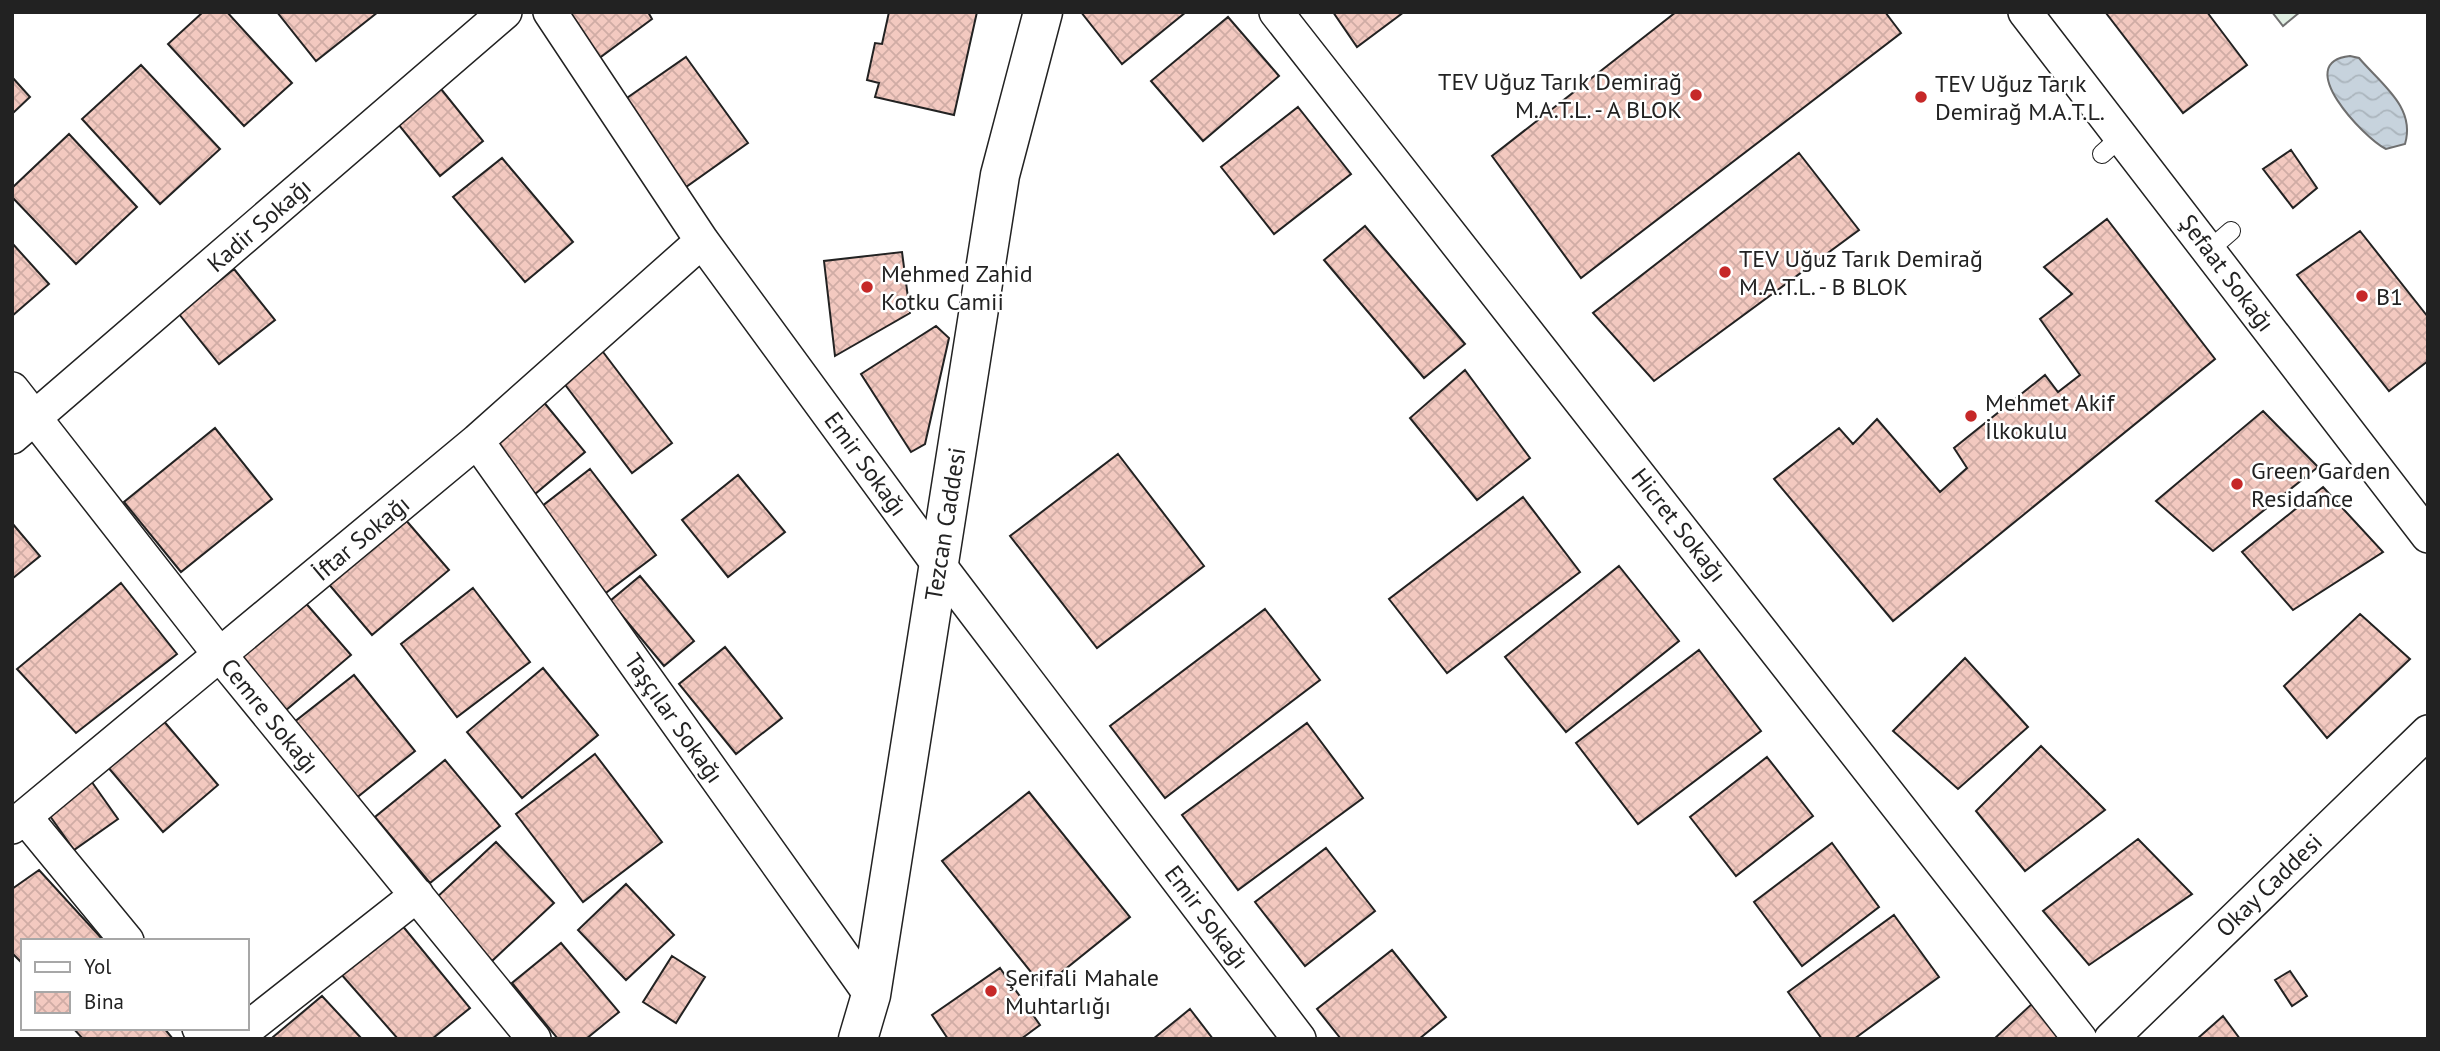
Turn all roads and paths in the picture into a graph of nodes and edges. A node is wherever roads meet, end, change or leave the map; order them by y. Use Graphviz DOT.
graph roads {
  1 [pos="505,12"];
  2 [pos="550,12"];
  3 [pos="1043,12"];
  4 [pos="1276,12"];
  5 [pos="2025,12"];
  6 [pos="702,242"];
  7 [pos="12,389"];
  8 [pos="24,427"];
  9 [pos="477,441"];
  10 [pos="2428,536"];
  11 [pos="939,565"];
  12 [pos="220,655"];
  13 [pos="2428,732"];
  14 [pos="18,822"];
  15 [pos="416,895"];
  16 [pos="125,939"];
  17 [pos="871,995"];
  18 [pos="248,1028"];
  19 [pos="534,1039"];
  20 [pos="858,1039"];
  21 [pos="1299,1039"];
  22 [pos="2080,1039"];
  23 [pos="2110,1039"];
  1 -- 8 [label="street, Kadir Sokağı"];
  2 -- 6 [label="street, Emir Sokağı"];
  3 -- 11 [label="street, Tezcan Caddesi"];
  4 -- 22 [label="street, Hicret Sokağı"];
  5 -- 10 [label="street, Şefaat Sokağı"];
  6 -- 9 [label="street, İftar Sokağı"];
  6 -- 11 [label="street, Emir Sokağı"];
  7 -- 8 [label="street, Cemre Sokağı"];
  8 -- 12 [label="street, Cemre Sokağı"];
  9 -- 12 [label="street, İftar Sokağı"];
  9 -- 17 [label="street, Taşçılar Sokağı"];
  11 -- 17 [label="street, Tezcan Caddesi"];
  11 -- 21 [label="street, Emir Sokağı"];
  12 -- 14 [label="street, İftar Sokağı"];
  12 -- 15 [label="street, Cemre Sokağı"];
  13 -- 23 [label="street, Okay Caddesi"];
  14 -- 16 [label="street"];
  15 -- 18 [label="street"];
  15 -- 19 [label="street, Cemre Sokağı"];
  17 -- 20 [label="street, Tezcan Caddesi"];
}
